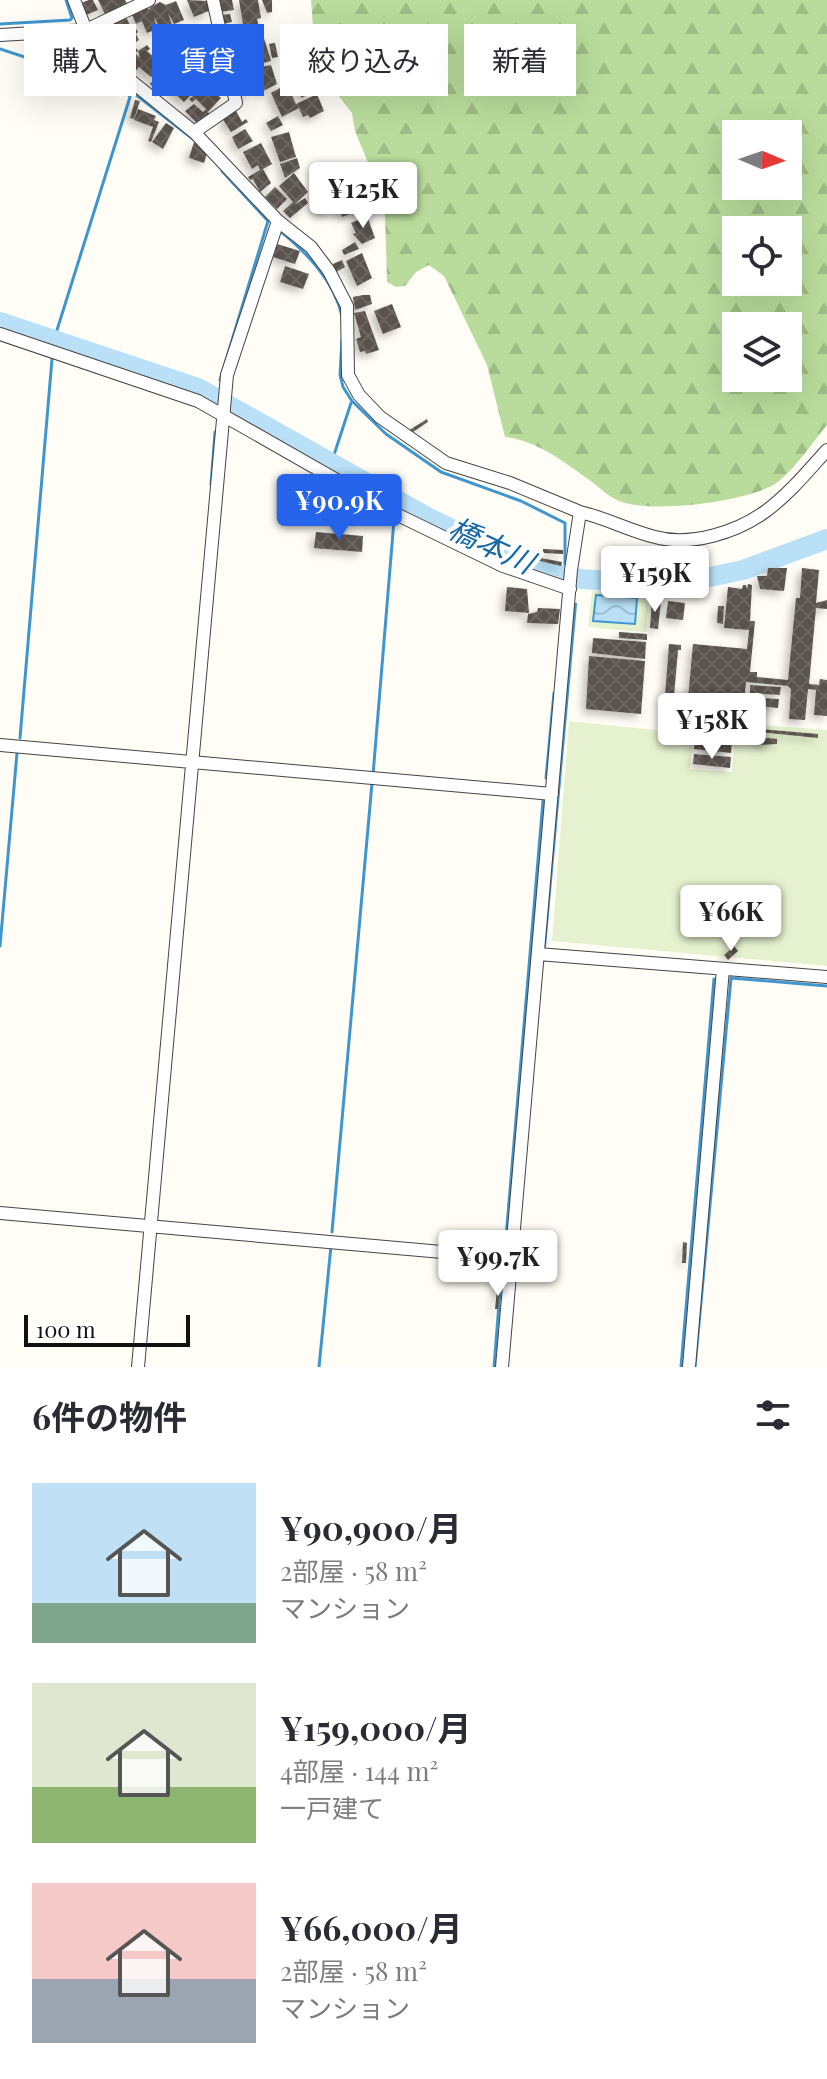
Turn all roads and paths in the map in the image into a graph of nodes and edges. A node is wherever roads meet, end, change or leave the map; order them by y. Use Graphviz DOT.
graph roads {
  1 [pos="74,0"];
  2 [pos="149,0"];
  3 [pos="213,0"];
  4 [pos="84,24"];
  5 [pos="99,24"];
  6 [pos="24,34"];
  7 [pos="0,35"];
  8 [pos="136,85"];
  9 [pos="194,132"];
  10 [pos="278,221"];
  11 [pos="0,334"];
  12 [pos="223,415"];
  13 [pos="827,450"];
  14 [pos="580,512"];
  15 [pos="570,587"];
  16 [pos="0,745"];
  17 [pos="192,762"];
  18 [pos="552,794"];
  19 [pos="538,954"];
  20 [pos="723,969"];
  21 [pos="827,977"];
  22 [pos="0,1213"];
  23 [pos="150,1226"];
  24 [pos="511,1258"];
  25 [pos="138,1367"];
  26 [pos="502,1367"];
  27 [pos="689,1367"];
  1 -- 4 [label="street"];
  2 -- 5 [label="street"];
  3 -- 9 [label="street"];
  6 -- 7 [label="street"];
  8 -- 9 [label="street"];
  9 -- 10 [label="street"];
  10 -- 12 [label="street"];
  10 -- 14 [label="street"];
  11 -- 12 [label="street"];
  12 -- 15 [label="street"];
  12 -- 17 [label="street"];
  13 -- 14 [label="street"];
  14 -- 15 [label="street"];
  15 -- 18 [label="street"];
  16 -- 17 [label="street"];
  17 -- 18 [label="street"];
  17 -- 23 [label="street"];
  18 -- 19 [label="street"];
  19 -- 20 [label="street"];
  19 -- 24 [label="street"];
  20 -- 21 [label="street"];
  20 -- 27 [label="street"];
  22 -- 23 [label="street"];
  23 -- 24 [label="street"];
  23 -- 25 [label="street"];
  24 -- 26 [label="street"];
}
